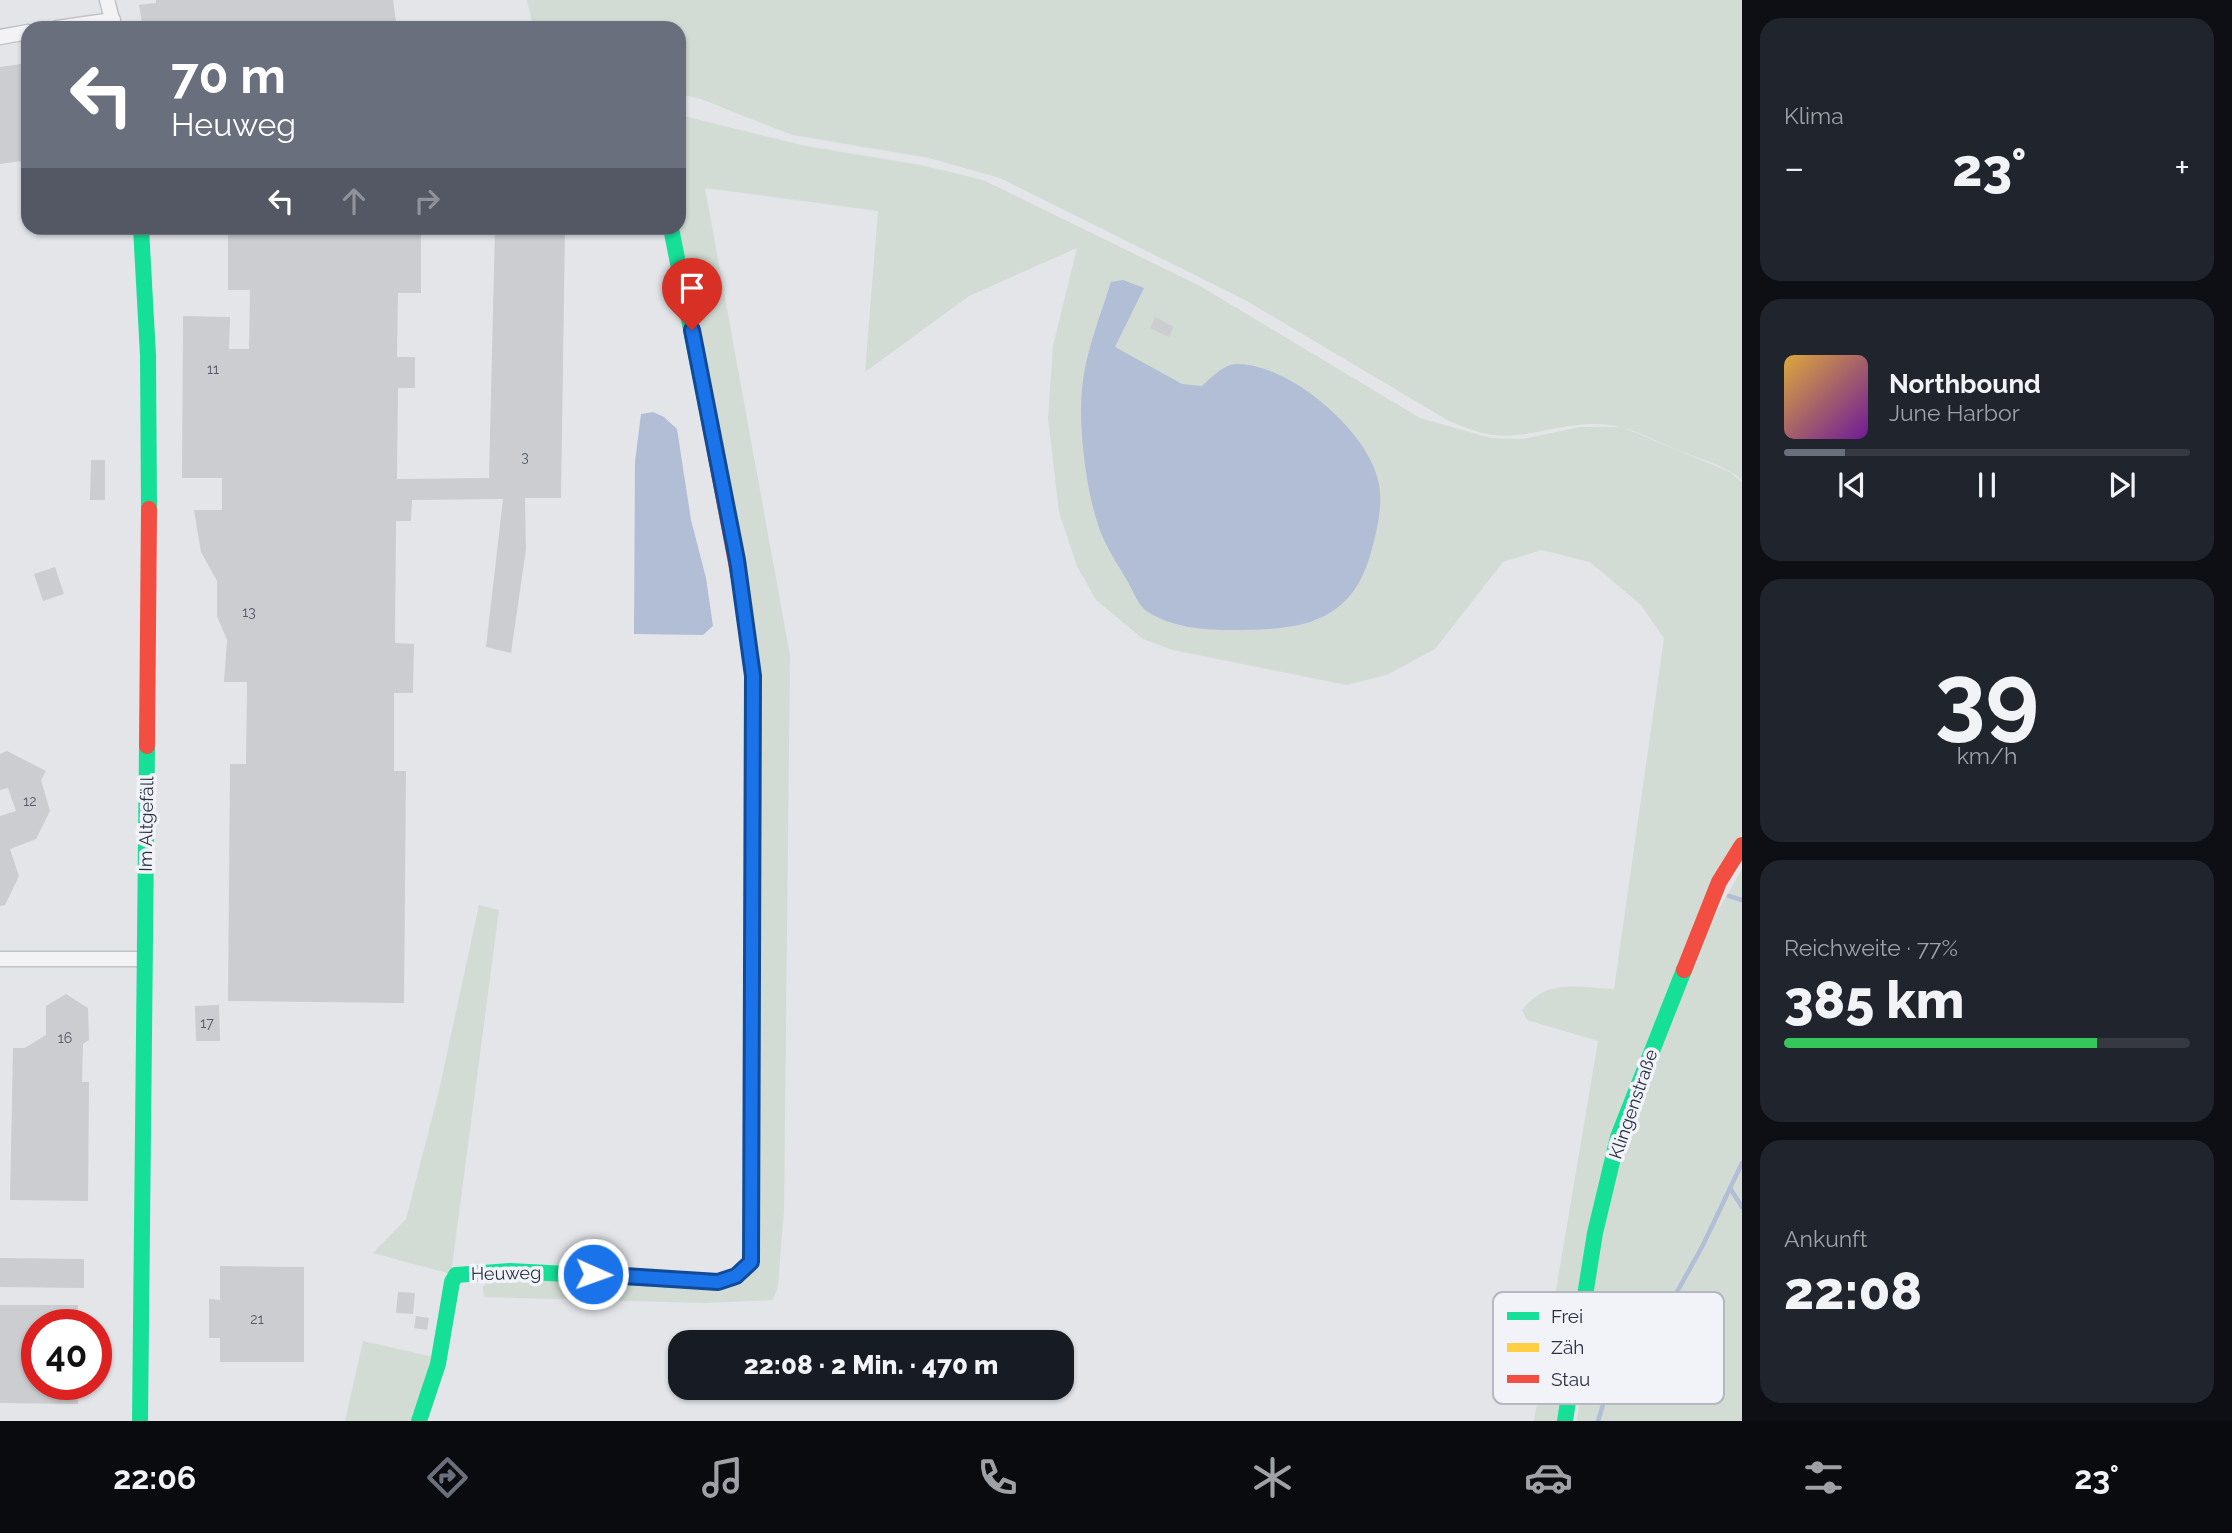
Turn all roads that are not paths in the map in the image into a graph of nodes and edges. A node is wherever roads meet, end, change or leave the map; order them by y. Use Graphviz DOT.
graph roads {
  1 [pos="107,0"];
  2 [pos="113,21"];
  3 [pos="21,33"];
  4 [pos="0,37"];
  5 [pos="141,235"];
  6 [pos="672,235"];
  7 [pos="1742,845"];
  8 [pos="0,959"];
  9 [pos="144,960"];
  10 [pos="1586,1292"];
  11 [pos="140,1421"];
  12 [pos="419,1421"];
  1 -- 2 [label="street"];
  3 -- 4 [label="street"];
  5 -- 9 [label="street, Im Altgefäll"];
  6 -- 12 [label="street, Heuweg"];
  7 -- 10 [label="street, Klingenstraße"];
  8 -- 9 [label="street"];
  9 -- 11 [label="street, Im Altgefäll"];
}
